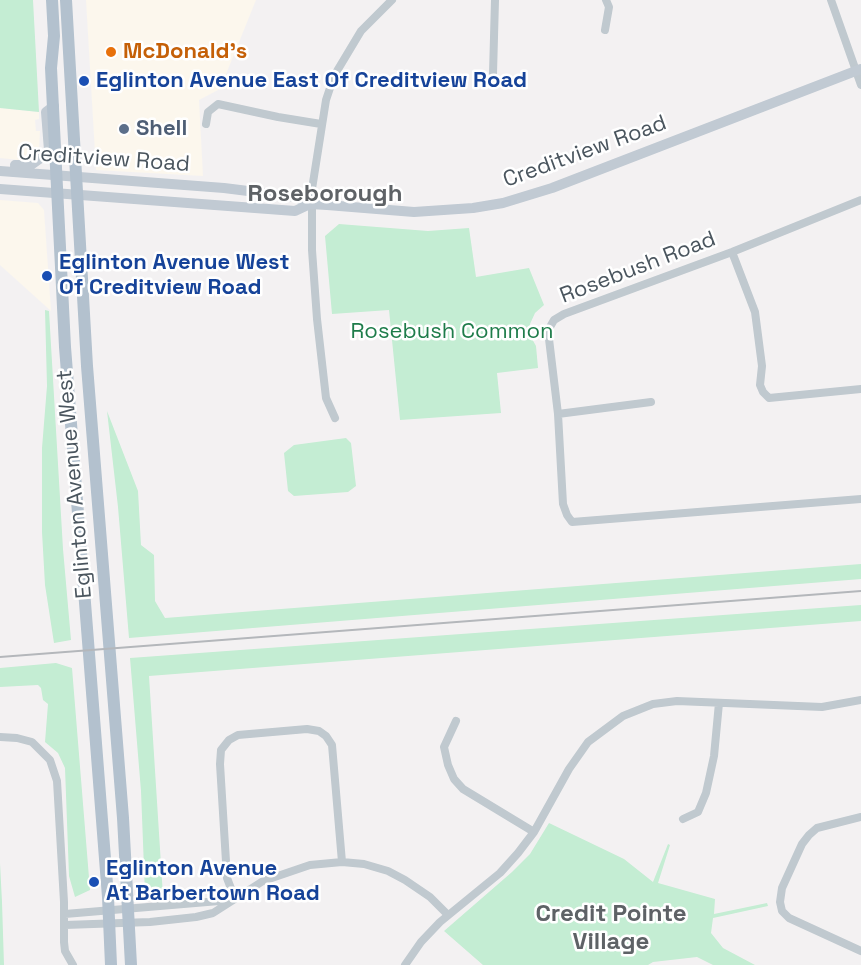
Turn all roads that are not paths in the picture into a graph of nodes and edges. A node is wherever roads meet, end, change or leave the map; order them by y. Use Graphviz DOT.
graph roads {
  1 [pos="52,0"];
  2 [pos="66,0"];
  3 [pos="392,0"];
  4 [pos="495,0"];
  5 [pos="606,0"];
  6 [pos="831,0"];
  7 [pos="605,30"];
  8 [pos="859,70"];
  9 [pos="493,74"];
  10 [pos="861,85"];
  11 [pos="54,106"];
  12 [pos="206,124"];
  13 [pos="321,124"];
  14 [pos="0,164"];
  15 [pos="0,171"];
  16 [pos="57,175"];
  17 [pos="76,177"];
  18 [pos="0,189"];
  19 [pos="57,193"];
  20 [pos="77,195"];
  21 [pos="861,200"];
  22 [pos="310,204"];
  23 [pos="732,252"];
  24 [pos="861,389"];
  25 [pos="651,402"];
  26 [pos="558,414"];
  27 [pos="335,418"];
  28 [pos="861,499"];
  29 [pos="861,700"];
  30 [pos="719,703"];
  31 [pos="456,721"];
  32 [pos="0,737"];
  33 [pos="861,817"];
  34 [pos="683,819"];
  35 [pos="534,832"];
  36 [pos="342,862"];
  37 [pos="235,899"];
  38 [pos="129,909"];
  39 [pos="65,914"];
  40 [pos="448,915"];
  41 [pos="109,917"];
  42 [pos="129,922"];
  43 [pos="65,925"];
  44 [pos="861,951"];
  45 [pos="73,965"];
  46 [pos="111,965"];
  47 [pos="131,965"];
  48 [pos="405,965"];
  1 -- 11 [label="main road, Eglinton Avenue West"];
  2 -- 17 [label="main road, Eglinton Avenue West"];
  3 -- 13 [label="street"];
  4 -- 9 [label="street"];
  5 -- 7 [label="street"];
  6 -- 8 [label="street"];
  8 -- 10 [label="street"];
  8 -- 22 [label="main road, Creditview Road"];
  11 -- 14 [label="main road"];
  11 -- 16 [label="main road, Eglinton Avenue West"];
  12 -- 13 [label="street"];
  13 -- 22 [label="street"];
  15 -- 16 [label="main road, Creditview Road"];
  16 -- 17 [label="main road, Creditview Road"];
  16 -- 19 [label="main road, Eglinton Avenue West"];
  17 -- 20 [label="main road, Eglinton Avenue West"];
  17 -- 22 [label="main road, Creditview Road"];
  18 -- 19 [label="main road, Creditview Road"];
  19 -- 20 [label="main road, Creditview Road"];
  19 -- 41 [label="main road, Eglinton Avenue West"];
  20 -- 22 [label="main road, Creditview Road"];
  20 -- 38 [label="main road, Eglinton Avenue West"];
  21 -- 23 [label="street, Rosebush Road"];
  22 -- 27 [label="street"];
  23 -- 24 [label="street"];
  23 -- 26 [label="street, Rosebush Road"];
  25 -- 26 [label="street"];
  26 -- 28 [label="street, Rosebush Road"];
  29 -- 30 [label="street"];
  30 -- 34 [label="street"];
  30 -- 35 [label="street"];
  31 -- 35 [label="street"];
  32 -- 39 [label="street"];
  33 -- 44 [label="street"];
  35 -- 40 [label="street"];
  36 -- 37 [label="street"];
  36 -- 37 [label="street"];
  36 -- 40 [label="street"];
  37 -- 38 [label="street"];
  37 -- 42 [label="street"];
  38 -- 41 [label="street"];
  38 -- 42 [label="main road, Eglinton Avenue West"];
  39 -- 41 [label="street"];
  39 -- 43 [label="street"];
  40 -- 48 [label="street"];
  41 -- 42 [label="street"];
  41 -- 43 [label="street"];
  41 -- 46 [label="main road, Eglinton Avenue West"];
  42 -- 47 [label="main road, Eglinton Avenue West"];
  43 -- 45 [label="street"];
}
